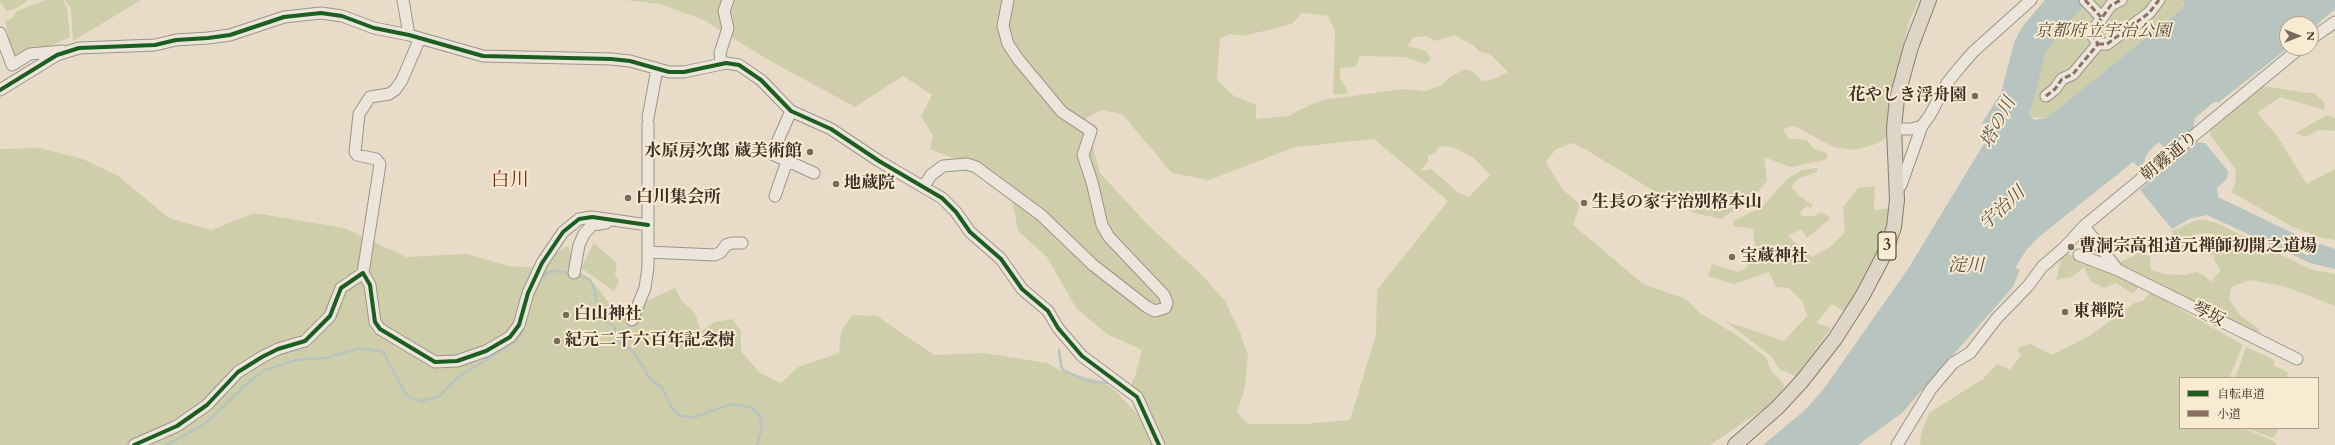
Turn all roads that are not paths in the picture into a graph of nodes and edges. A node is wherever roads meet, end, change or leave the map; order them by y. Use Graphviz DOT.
graph roads {
  1 [pos="403,0"];
  2 [pos="728,0"];
  3 [pos="1008,0"];
  4 [pos="1929,0"];
  5 [pos="2031,0"];
  6 [pos="2086,0"];
  7 [pos="2121,0"];
  8 [pos="2159,0"];
  9 [pos="2099,15"];
  10 [pos="2335,22"];
  11 [pos="0,33"];
  12 [pos="2319,33"];
  13 [pos="415,36"];
  14 [pos="2098,44"];
  15 [pos="74,50"];
  16 [pos="2290,56"];
  17 [pos="721,64"];
  18 [pos="657,69"];
  19 [pos="0,90"];
  20 [pos="2046,96"];
  21 [pos="791,112"];
  22 [pos="1922,126"];
  23 [pos="1894,129"];
  24 [pos="787,161"];
  25 [pos="814,173"];
  26 [pos="924,186"];
  27 [pos="1897,188"];
  28 [pos="775,196"];
  29 [pos="642,224"];
  30 [pos="2084,226"];
  31 [pos="742,243"];
  32 [pos="2064,248"];
  33 [pos="648,252"];
  34 [pos="2118,270"];
  35 [pos="363,272"];
  36 [pos="574,273"];
  37 [pos="632,320"];
  38 [pos="2297,359"];
  39 [pos="134,445"];
  40 [pos="1159,445"];
  41 [pos="1735,445"];
  42 [pos="1897,445"];
  1 -- 13 [label="street"];
  2 -- 17 [label="street"];
  3 -- 26 [label="street"];
  4 -- 23 [label="main road, 3"];
  5 -- 22 [label="street"];
  6 -- 9 [label="street"];
  7 -- 9 [label="street"];
  8 -- 14 [label="street"];
  9 -- 14 [label="street"];
  10 -- 12 [label="street"];
  11 -- 15 [label="street"];
  13 -- 15 [label="street"];
  13 -- 18 [label="street"];
  13 -- 35 [label="street"];
  14 -- 20 [label="street"];
  15 -- 19 [label="street"];
  16 -- 30 [label="street, 朝霧通り"];
  17 -- 18 [label="street"];
  17 -- 21 [label="street"];
  18 -- 29 [label="street"];
  21 -- 24 [label="street"];
  21 -- 26 [label="street"];
  22 -- 23 [label="street"];
  22 -- 27 [label="street"];
  23 -- 27 [label="main road, 3"];
  24 -- 25 [label="street"];
  24 -- 28 [label="street"];
  26 -- 40 [label="street"];
  27 -- 41 [label="main road, 3"];
  29 -- 33 [label="street"];
  29 -- 35 [label="street"];
  29 -- 36 [label="street"];
  30 -- 32 [label="street, 朝霧通り"];
  30 -- 34 [label="street, 琴坂"];
  31 -- 33 [label="street"];
  32 -- 34 [label="street, 琴坂"];
  32 -- 42 [label="street, 朝霧通り"];
  33 -- 37 [label="street"];
  34 -- 38 [label="street, 琴坂"];
  35 -- 39 [label="street"];
}
